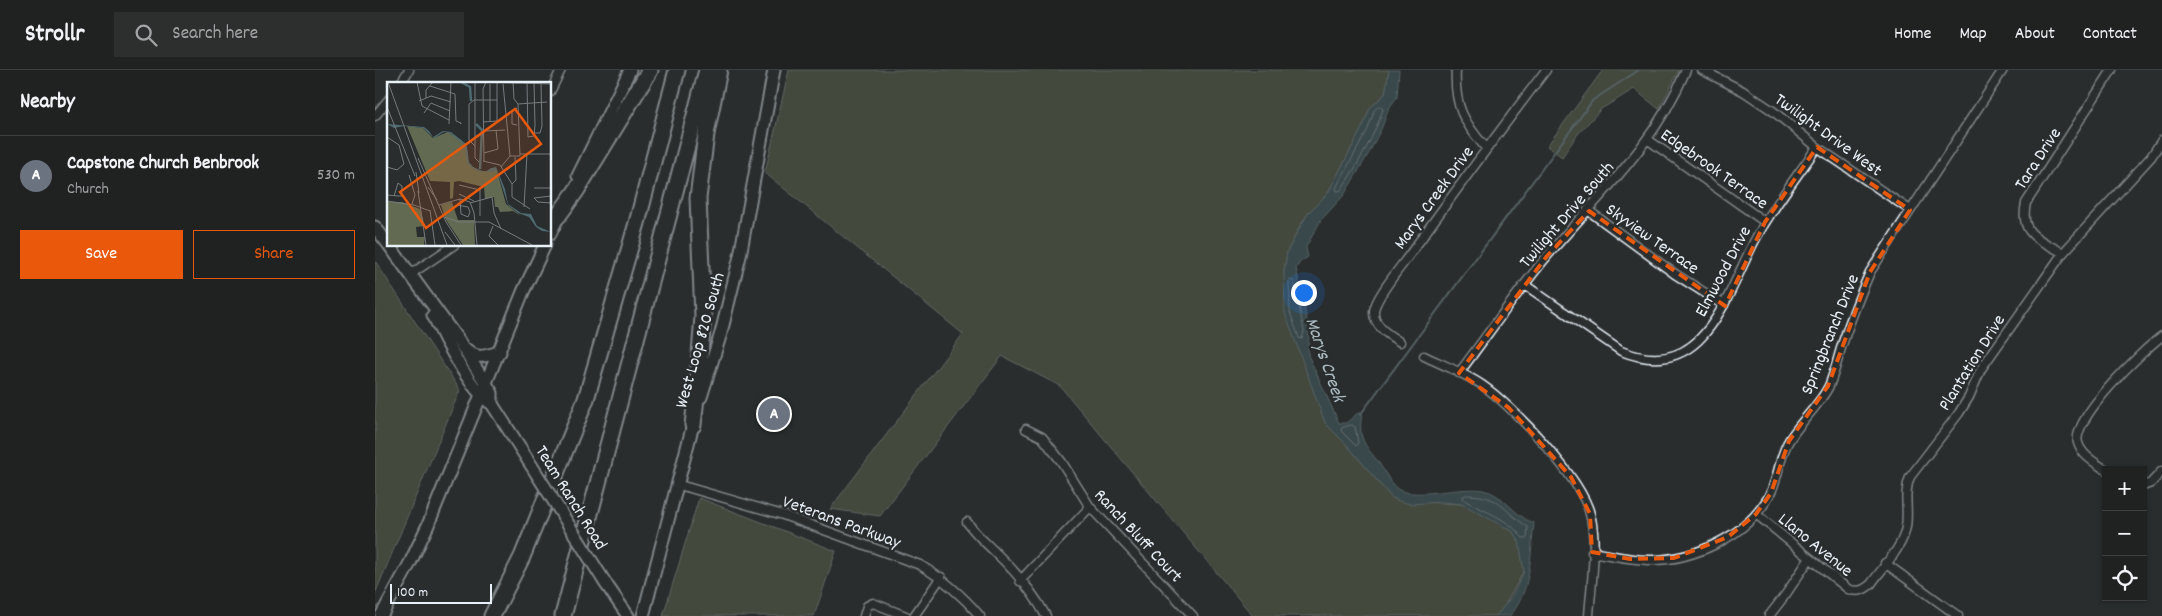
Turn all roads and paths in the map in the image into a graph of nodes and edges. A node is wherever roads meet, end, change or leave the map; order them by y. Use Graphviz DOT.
graph roads {
  1 [pos="409,70"];
  2 [pos="561,70"];
  3 [pos="630,70"];
  4 [pos="651,70"];
  5 [pos="677,70"];
  6 [pos="707,70"];
  7 [pos="719,70"];
  8 [pos="774,70"];
  9 [pos="1456,70"];
  10 [pos="1546,70"];
  11 [pos="1686,70"];
  12 [pos="1702,70"];
  13 [pos="2003,70"];
  14 [pos="2112,70"];
  15 [pos="401,82"];
  16 [pos="551,90"];
  17 [pos="387,101"];
  18 [pos="375,116"];
  19 [pos="1647,139"];
  20 [pos="2162,140"];
  21 [pos="1817,147"];
  22 [pos="1486,148"];
  23 [pos="1910,210"];
  24 [pos="1589,211"];
  25 [pos="558,216"];
  26 [pos="1765,222"];
  27 [pos="375,227"];
  28 [pos="551,232"];
  29 [pos="387,242"];
  30 [pos="390,246"];
  31 [pos="453,246"];
  32 [pos="545,246"];
  33 [pos="2063,253"];
  34 [pos="411,274"];
  35 [pos="1525,285"];
  36 [pos="426,297"];
  37 [pos="1725,305"];
  38 [pos="2162,336"];
  39 [pos="458,340"];
  40 [pos="1399,342"];
  41 [pos="500,352"];
  42 [pos="1424,356"];
  43 [pos="1459,373"];
  44 [pos="484,390"];
  45 [pos="693,425"];
  46 [pos="1026,429"];
  47 [pos="2102,467"];
  48 [pos="2162,471"];
  49 [pos="676,484"];
  50 [pos="2147,484"];
  51 [pos="1089,507"];
  52 [pos="1757,514"];
  53 [pos="967,522"];
  54 [pos="1592,552"];
  55 [pos="1810,558"];
  56 [pos="1885,563"];
  57 [pos="941,577"];
  58 [pos="1020,581"];
  59 [pos="1859,591"];
  60 [pos="624,614"];
  61 [pos="1954,615"];
  62 [pos="381,616"];
  63 [pos="492,616"];
  64 [pos="563,616"];
  65 [pos="643,616"];
  66 [pos="864,616"];
  67 [pos="906,616"];
  68 [pos="915,616"];
  69 [pos="980,616"];
  70 [pos="1045,616"];
  71 [pos="1193,616"];
  72 [pos="1589,616"];
  73 [pos="1769,616"];
  1 -- 15 [label="street"];
  2 -- 16 [label="street"];
  3 -- 25 [label="main road"];
  4 -- 25 [label="highway"];
  5 -- 63 [label="highway"];
  6 -- 64 [label="highway"];
  7 -- 45 [label="highway"];
  8 -- 45 [label="main road, West Loop 820 South"];
  9 -- 22 [label="street"];
  10 -- 22 [label="street, Marys Creek Drive"];
  11 -- 19 [label="street, Twilight Drive South"];
  12 -- 21 [label="street, Twilight Drive West"];
  13 -- 23 [label="street, Springbranch Drive"];
  14 -- 33 [label="street, Tara Drive"];
  17 -- 18 [label="street"];
  19 -- 24 [label="street, Twilight Drive South"];
  19 -- 26 [label="street, Edgebrook Terrace"];
  20 -- 33 [label="street, Plantation Drive"];
  21 -- 23 [label="street, Twilight Drive West"];
  21 -- 26 [label="street, Elmwood Drive"];
  22 -- 40 [label="street, Marys Creek Drive"];
  23 -- 52 [label="street, Springbranch Drive"];
  24 -- 35 [label="street, Twilight Drive South"];
  24 -- 37 [label="street, Skyview Terrace"];
  25 -- 28 [label="main road"];
  26 -- 37 [label="street, Elmwood Drive"];
  27 -- 29 [label="main road, Team Ranch Road"];
  30 -- 34 [label="main road, Team Ranch Road"];
  31 -- 34 [label="street"];
  32 -- 41 [label="main road"];
  33 -- 56 [label="street, Plantation Drive"];
  34 -- 36 [label="main road, Team Ranch Road"];
  35 -- 37 [label="street, Elmwood Drive"];
  35 -- 43 [label="street, Twilight Drive South"];
  36 -- 39 [label="main road, Team Ranch Road"];
  36 -- 44 [label="main road, Team Ranch Road"];
  38 -- 47 [label="street"];
  39 -- 41 [label="main road"];
  39 -- 44 [label="main road, Team Ranch Road"];
  41 -- 44 [label="main road"];
  42 -- 43 [label="street"];
  43 -- 54 [label="street"];
  44 -- 60 [label="main road, Team Ranch Road, bridge"];
  44 -- 62 [label="main road"];
  45 -- 49 [label="main road, West Loop 820 South"];
  46 -- 51 [label="street, Ranch Bluff Court"];
  48 -- 50 [label="street"];
  49 -- 57 [label="street, Veterans Parkway"];
  49 -- 65 [label="main road, West Loop 820 South"];
  51 -- 58 [label="street"];
  51 -- 71 [label="street, Ranch Bluff Court"];
  52 -- 54 [label="street, Springbranch Drive"];
  52 -- 55 [label="street, Llano Avenue"];
  53 -- 58 [label="street"];
  54 -- 72 [label="street"];
  55 -- 59 [label="street, Llano Avenue"];
  55 -- 73 [label="street"];
  56 -- 59 [label="street, Plantation Drive"];
  56 -- 61 [label="street"];
  57 -- 68 [label="street"];
  57 -- 69 [label="street, Veterans Parkway"];
  58 -- 70 [label="street"];
  66 -- 67 [label="street"];
}
